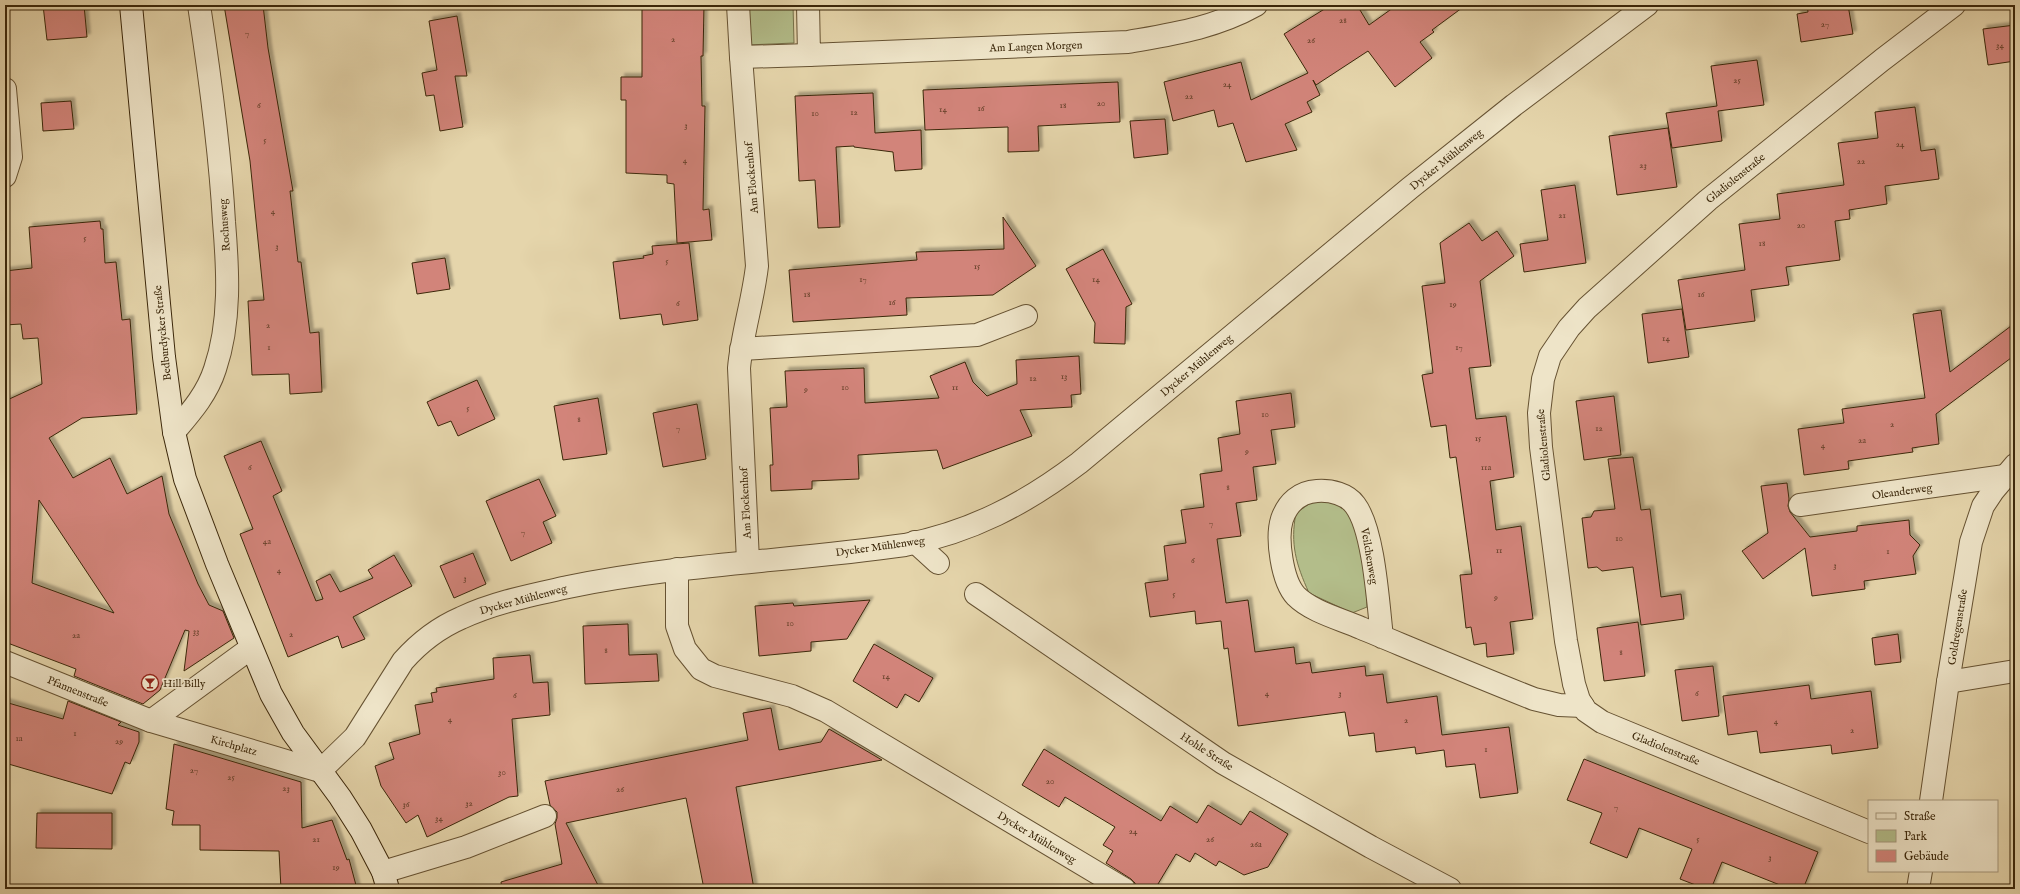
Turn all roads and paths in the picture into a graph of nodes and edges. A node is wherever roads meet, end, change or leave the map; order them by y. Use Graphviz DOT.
graph roads {
  1 [pos="131,5"];
  2 [pos="199,5"];
  3 [pos="738,5"];
  4 [pos="808,5"];
  5 [pos="1256,5"];
  6 [pos="1647,5"];
  7 [pos="1954,5"];
  8 [pos="809,55"];
  9 [pos="741,57"];
  10 [pos="5,89"];
  11 [pos="5,176"];
  12 [pos="1026,316"];
  13 [pos="741,350"];
  14 [pos="174,432"];
  15 [pos="2010,471"];
  16 [pos="1800,505"];
  17 [pos="915,542"];
  18 [pos="748,562"];
  19 [pos="938,563"];
  20 [pos="677,569"];
  21 [pos="976,594"];
  22 [pos="1382,637"];
  23 [pos="251,648"];
  24 [pos="5,662"];
  25 [pos="2015,672"];
  26 [pos="1948,682"];
  27 [pos="1582,706"];
  28 [pos="151,721"];
  29 [pos="320,771"];
  30 [pos="1931,800"];
  31 [pos="545,816"];
  32 [pos="1868,832"];
  33 [pos="1921,872"];
  34 [pos="386,880"];
  35 [pos="1124,889"];
  36 [pos="1450,889"];
  37 [pos="1918,889"];
  1 -- 14 [label="street, Bedburdycker Straße"];
  2 -- 14 [label="street, Rochusweg"];
  3 -- 9 [label="street, Am Flockenhof"];
  4 -- 8 [label="street"];
  5 -- 8 [label="street, Am Langen Morgen"];
  6 -- 17 [label="street, Dycker Mühlenweg"];
  7 -- 27 [label="street, Gladiolenstraße"];
  8 -- 9 [label="street, Am Langen Morgen"];
  9 -- 13 [label="street, Am Flockenhof"];
  10 -- 11 [label="street"];
  12 -- 13 [label="street"];
  13 -- 18 [label="street, Am Flockenhof"];
  14 -- 23 [label="street, Bedburdycker Straße"];
  15 -- 16 [label="street, Oleanderweg"];
  15 -- 26 [label="street, Goldregenstraße"];
  17 -- 18 [label="street, Dycker Mühlenweg"];
  17 -- 19 [label="street"];
  18 -- 20 [label="street, Dycker Mühlenweg"];
  20 -- 29 [label="street, Dycker Mühlenweg"];
  20 -- 35 [label="street, Dycker Mühlenweg"];
  21 -- 36 [label="street, Hohle Straße"];
  22 -- 22 [label="street, Veilchenweg"];
  22 -- 27 [label="street, Veilchenweg"];
  23 -- 28 [label="street"];
  23 -- 29 [label="street, Bedburdycker Straße"];
  24 -- 28 [label="street, Pfannenstraße"];
  25 -- 26 [label="street"];
  26 -- 30 [label="street, Goldregenstraße"];
  27 -- 32 [label="street, Gladiolenstraße"];
  28 -- 29 [label="street, Kirchplatz"];
  29 -- 34 [label="street"];
  31 -- 34 [label="street"];
  33 -- 37 [label="street"];
}
